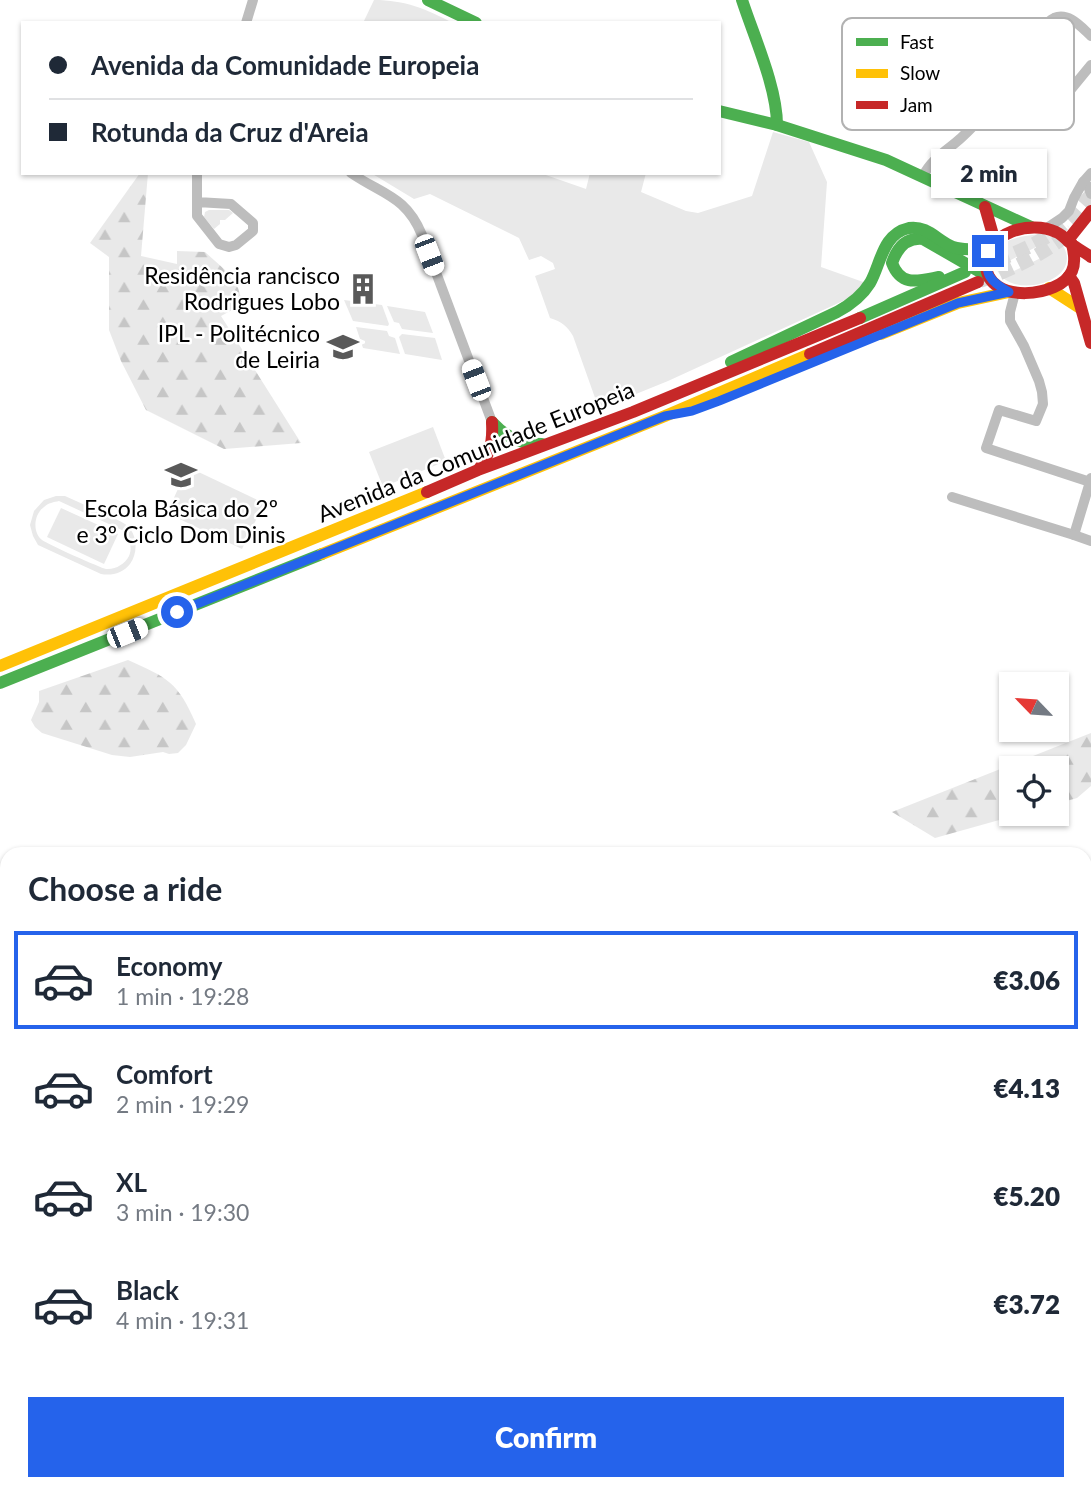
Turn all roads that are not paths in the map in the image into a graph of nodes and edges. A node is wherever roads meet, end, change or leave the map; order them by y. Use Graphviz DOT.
graph roads {
  1 [pos="253,0"];
  2 [pos="428,0"];
  3 [pos="742,0"];
  4 [pos="247,21"];
  5 [pos="472,21"];
  6 [pos="1074,22"];
  7 [pos="1091,36"];
  8 [pos="1091,65"];
  9 [pos="1074,86"];
  10 [pos="721,111"];
  11 [pos="776,125"];
  12 [pos="969,130"];
  13 [pos="1091,173"];
  14 [pos="197,175"];
  15 [pos="354,175"];
  16 [pos="923,176"];
  17 [pos="1083,182"];
  18 [pos="1091,194"];
  19 [pos="197,202"];
  20 [pos="985,207"];
  21 [pos="1091,211"];
  22 [pos="1031,228"];
  23 [pos="1047,228"];
  24 [pos="1070,242"];
  25 [pos="993,244"];
  26 [pos="1091,257"];
  27 [pos="1091,264"];
  28 [pos="1071,272"];
  29 [pos="984,279"];
  30 [pos="1049,288"];
  31 [pos="1012,293"];
  32 [pos="1080,308"];
  33 [pos="1091,343"];
  34 [pos="700,384"];
  35 [pos="665,416"];
  36 [pos="492,422"];
  37 [pos="550,444"];
  38 [pos="478,470"];
  39 [pos="1090,480"];
  40 [pos="952,497"];
  41 [pos="1074,535"];
  42 [pos="1091,541"];
  43 [pos="0,666"];
  44 [pos="0,683"];
  1 -- 4 [label="street"];
  2 -- 5 [label="main road"];
  3 -- 11 [label="main road"];
  6 -- 7 [label="street"];
  8 -- 9 [label="street"];
  10 -- 11 [label="main road"];
  11 -- 16 [label="main road"];
  12 -- 16 [label="street"];
  13 -- 17 [label="street"];
  14 -- 19 [label="street"];
  15 -- 36 [label="street"];
  16 -- 20 [label="main road"];
  17 -- 18 [label="street"];
  17 -- 23 [label="street"];
  19 -- 19 [label="street"];
  20 -- 22 [label="main road"];
  20 -- 25 [label="main road"];
  21 -- 24 [label="main road"];
  22 -- 23 [label="main road"];
  22 -- 25 [label="main road"];
  23 -- 24 [label="main road"];
  24 -- 26 [label="main road"];
  24 -- 28 [label="main road"];
  25 -- 29 [label="main road"];
  25 -- 34 [label="main road"];
  27 -- 28 [label="main road"];
  28 -- 30 [label="main road"];
  28 -- 32 [label="main road"];
  29 -- 31 [label="main road"];
  29 -- 34 [label="main road, Avenida da Comunidade Europeia"];
  29 -- 35 [label="main road, Avenida da Comunidade Europeia"];
  30 -- 31 [label="main road"];
  30 -- 32 [label="main road"];
  31 -- 35 [label="main road"];
  31 -- 39 [label="street"];
  32 -- 33 [label="main road"];
  34 -- 37 [label="main road, Avenida da Comunidade Europeia"];
  35 -- 44 [label="main road, Avenida da Comunidade Europeia"];
  36 -- 37 [label="main road"];
  36 -- 38 [label="main road"];
  37 -- 38 [label="main road, Avenida da Comunidade Europeia"];
  38 -- 43 [label="main road, Avenida da Comunidade Europeia"];
  39 -- 41 [label="street"];
  40 -- 41 [label="street"];
  41 -- 42 [label="street"];
}
